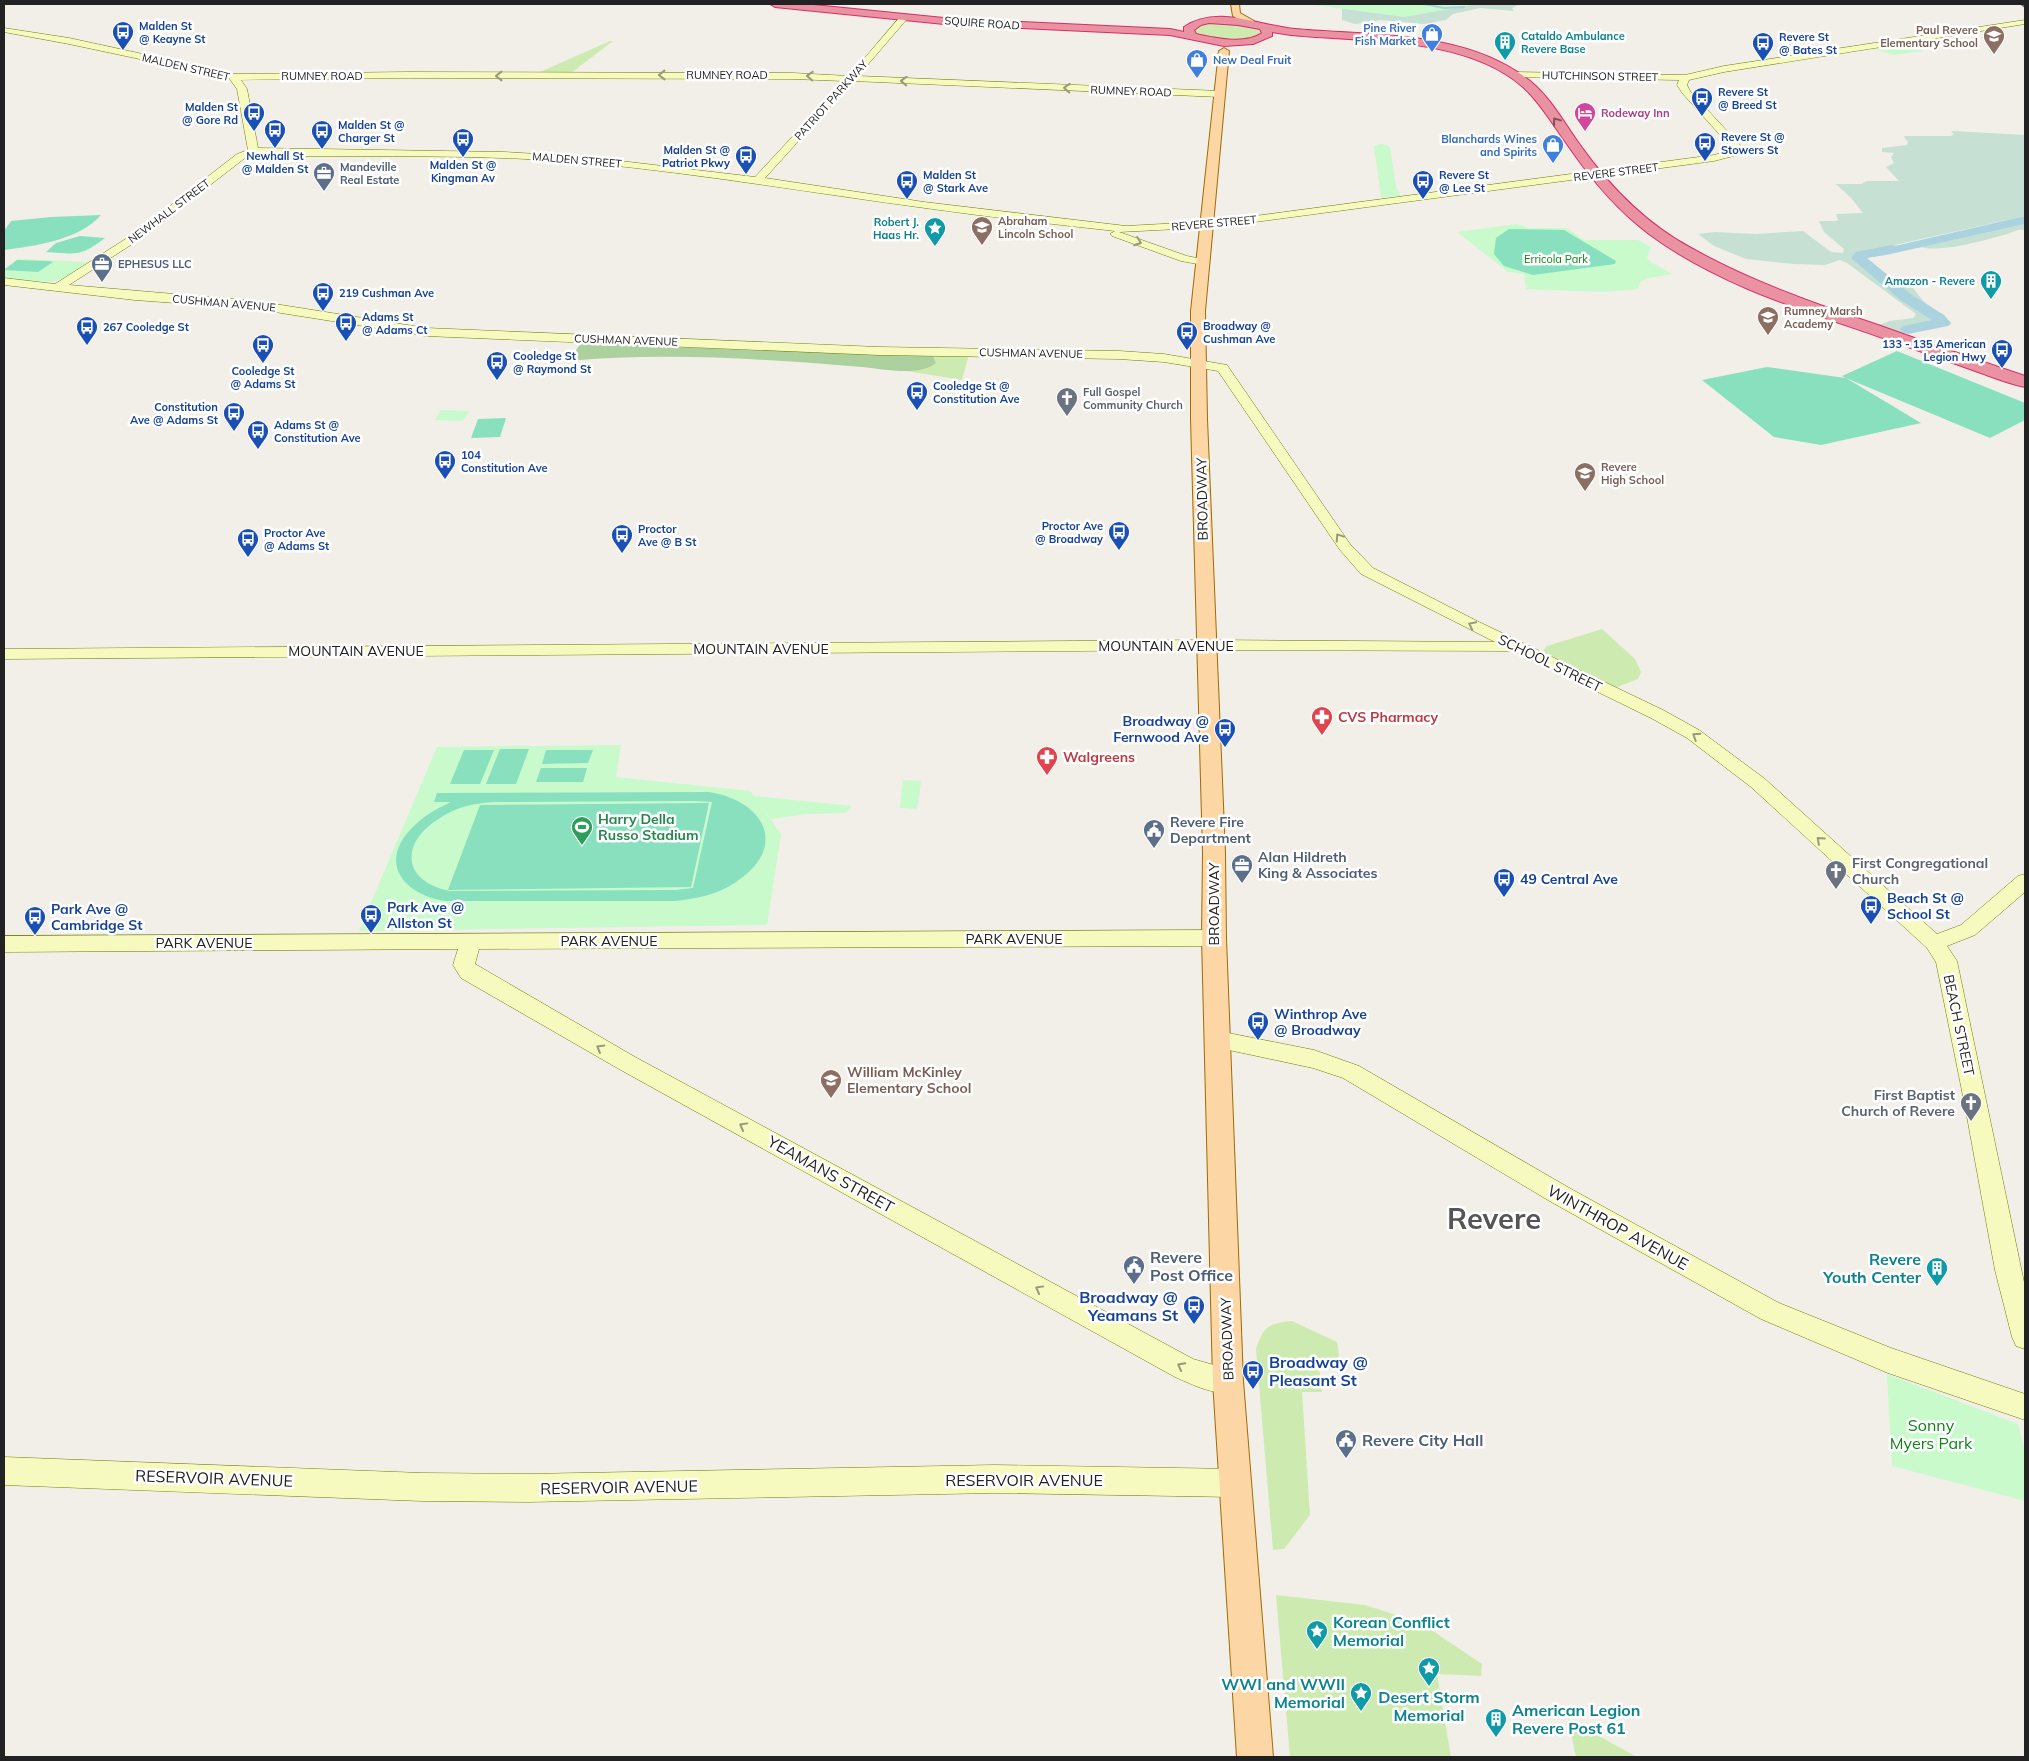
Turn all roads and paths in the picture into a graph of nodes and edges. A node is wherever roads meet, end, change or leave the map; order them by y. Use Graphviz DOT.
graph roads {
  1 [pos="775,4"];
  2 [pos="799,4"];
  3 [pos="1226,4"];
  4 [pos="1235,4"];
  5 [pos="907,19"];
  6 [pos="1215,20"];
  7 [pos="2025,22"];
  8 [pos="1251,23"];
  9 [pos="1196,24"];
  10 [pos="4,30"];
  11 [pos="1191,35"];
  12 [pos="1258,36"];
  13 [pos="1205,40"];
  14 [pos="1224,51"];
  15 [pos="1516,76"];
  16 [pos="233,77"];
  17 [pos="1685,78"];
  18 [pos="855,79"];
  19 [pos="1220,94"];
  20 [pos="255,151"];
  21 [pos="1589,175"];
  22 [pos="763,181"];
  23 [pos="1057,221"];
  24 [pos="1206,225"];
  25 [pos="1203,262"];
  26 [pos="4,282"];
  27 [pos="57,288"];
  28 [pos="1198,362"];
  29 [pos="2025,382"];
  30 [pos="2025,391"];
  31 [pos="1207,645"];
  32 [pos="1518,647"];
  33 [pos="4,654"];
  34 [pos="2025,881"];
  35 [pos="1214,938"];
  36 [pos="471,941"];
  37 [pos="1934,943"];
  38 [pos="4,944"];
  39 [pos="1218,1040"];
  40 [pos="2025,1337"];
  41 [pos="1228,1381"];
  42 [pos="2025,1407"];
  43 [pos="4,1471"];
  44 [pos="1235,1483"];
  45 [pos="1255,1757"];
  1 -- 11 [label="highway, SQUIRE ROAD"];
  2 -- 9 [label="highway, SQUIRE ROAD"];
  3 -- 6 [label="main road"];
  4 -- 8 [label="main road"];
  5 -- 18 [label="street, PATRIOT PARKWAY"];
  6 -- 8 [label="highway"];
  6 -- 9 [label="highway"];
  7 -- 17 [label="street"];
  8 -- 12 [label="highway"];
  9 -- 11 [label="highway"];
  10 -- 16 [label="street, MALDEN STREET"];
  11 -- 13 [label="highway, SQUIRE ROAD"];
  12 -- 13 [label="highway, SQUIRE ROAD"];
  12 -- 14 [label="main road"];
  12 -- 15 [label="highway"];
  12 -- 21 [label="highway"];
  13 -- 14 [label="main road"];
  14 -- 19 [label="main road, BROADWAY"];
  15 -- 17 [label="street, HUTCHINSON STREET"];
  21 -- 15 [label="highway, one-way"];
  18 -- 16 [label="street, RUMNEY ROAD, one-way"];
  16 -- 20 [label="street, MALDEN STREET"];
  17 -- 21 [label="street, REVERE STREET"];
  19 -- 18 [label="street, RUMNEY ROAD, one-way"];
  18 -- 22 [label="street, PATRIOT PARKWAY"];
  19 -- 24 [label="main road, BROADWAY"];
  20 -- 22 [label="street, MALDEN STREET"];
  20 -- 27 [label="street, NEWHALL STREET"];
  21 -- 24 [label="street, REVERE STREET"];
  21 -- 29 [label="highway"];
  21 -- 30 [label="highway"];
  22 -- 23 [label="street, MALDEN STREET"];
  23 -- 24 [label="street, REVERE STREET"];
  23 -- 25 [label="street, MALDEN STREET, one-way"];
  24 -- 25 [label="main road, BROADWAY"];
  25 -- 28 [label="main road, BROADWAY"];
  26 -- 27 [label="street, CUSHMAN AVENUE"];
  27 -- 28 [label="street, CUSHMAN AVENUE"];
  28 -- 31 [label="main road, BROADWAY"];
  32 -- 28 [label="street, SCHOOL STREET, one-way"];
  31 -- 32 [label="street, MOUNTAIN AVENUE"];
  31 -- 33 [label="street, MOUNTAIN AVENUE"];
  31 -- 35 [label="main road, BROADWAY"];
  37 -- 32 [label="street, SCHOOL STREET, one-way"];
  34 -- 37 [label="street"];
  35 -- 36 [label="street, PARK AVENUE"];
  35 -- 39 [label="main road, BROADWAY"];
  36 -- 38 [label="street, PARK AVENUE"];
  41 -- 36 [label="street, YEAMANS STREET, one-way"];
  37 -- 40 [label="street, BEACH STREET"];
  39 -- 41 [label="main road, BROADWAY"];
  39 -- 42 [label="street, WINTHROP AVENUE"];
  41 -- 44 [label="main road, BROADWAY"];
  43 -- 44 [label="street, RESERVOIR AVENUE"];
  44 -- 45 [label="main road, BROADWAY"];
}
